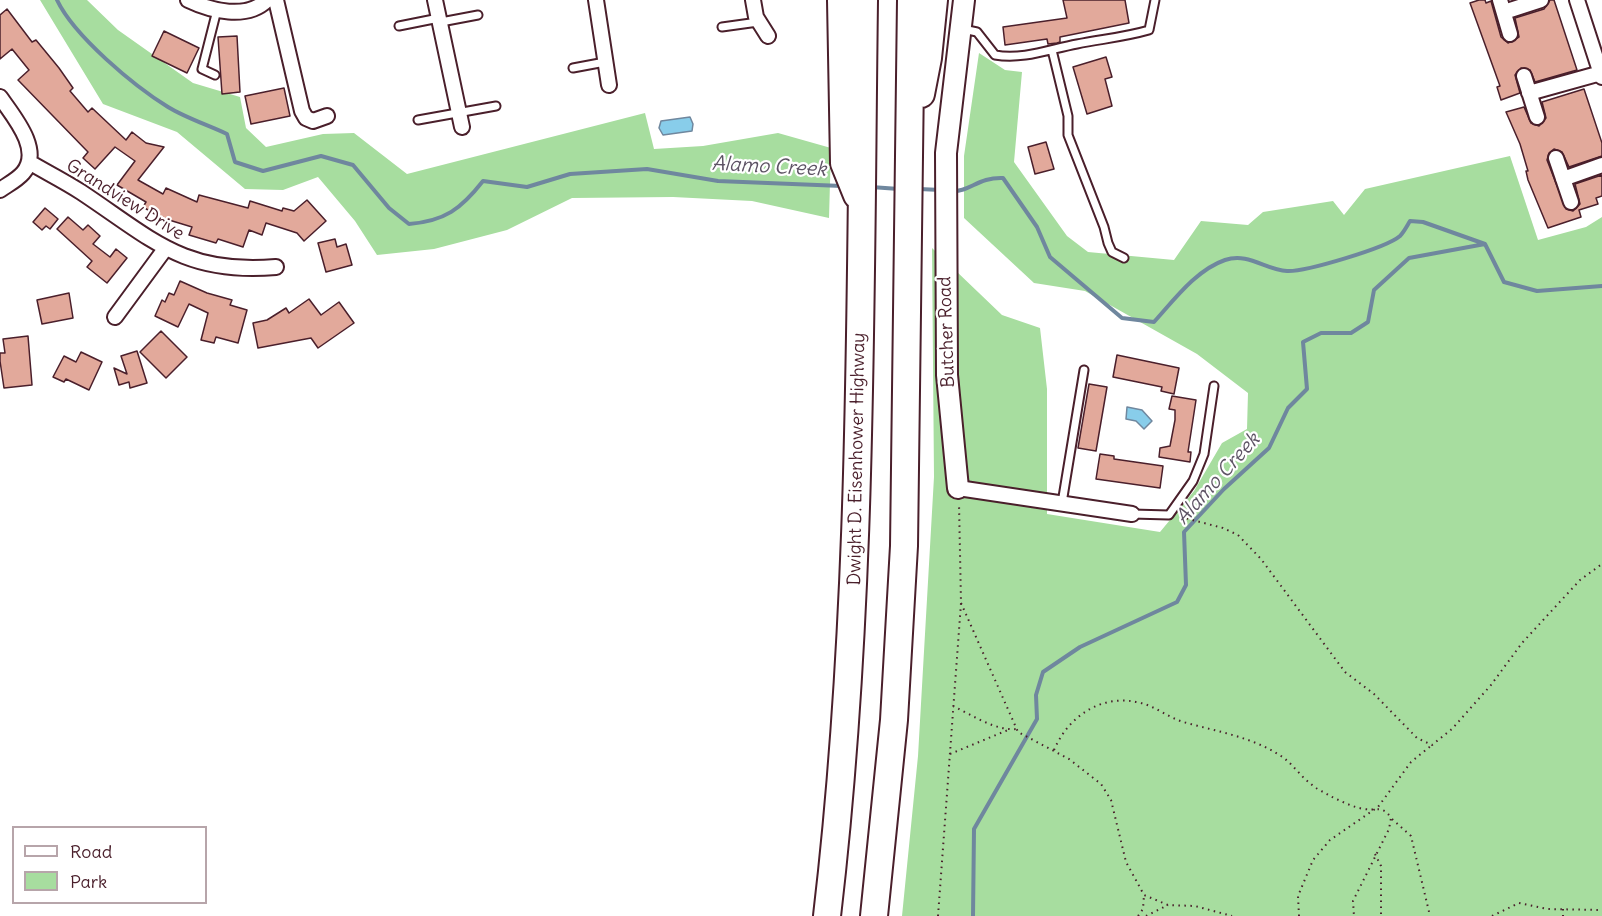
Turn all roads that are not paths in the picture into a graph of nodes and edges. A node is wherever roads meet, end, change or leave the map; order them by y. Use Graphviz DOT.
graph roads {
  1 [pos="188,0"];
  2 [pos="267,0"];
  3 [pos="276,0"];
  4 [pos="435,0"];
  5 [pos="596,0"];
  6 [pos="753,0"];
  7 [pos="841,0"];
  8 [pos="864,0"];
  9 [pos="911,0"];
  10 [pos="934,0"];
  11 [pos="964,0"];
  12 [pos="1155,0"];
  13 [pos="1541,0"];
  14 [pos="1577,0"];
  15 [pos="1502,6"];
  16 [pos="218,10"];
  17 [pos="478,15"];
  18 [pos="440,20"];
  19 [pos="759,22"];
  20 [pos="399,26"];
  21 [pos="722,27"];
  22 [pos="961,28"];
  23 [pos="1510,34"];
  24 [pos="768,36"];
  25 [pos="1052,50"];
  26 [pos="605,62"];
  27 [pos="573,68"];
  28 [pos="215,75"];
  29 [pos="1601,75"];
  30 [pos="1524,76"];
  31 [pos="609,85"];
  32 [pos="1529,93"];
  33 [pos="0,98"];
  34 [pos="496,106"];
  35 [pos="458,112"];
  36 [pos="327,116"];
  37 [pos="1537,117"];
  38 [pos="418,120"];
  39 [pos="462,127"];
  40 [pos="1556,158"];
  41 [pos="910,159"];
  42 [pos="29,162"];
  43 [pos="853,163"];
  44 [pos="1602,165"];
  45 [pos="1563,179"];
  46 [pos="0,190"];
  47 [pos="1570,202"];
  48 [pos="165,249"];
  49 [pos="1124,258"];
  50 [pos="276,267"];
  51 [pos="115,317"];
  52 [pos="1083,370"];
  53 [pos="1214,386"];
  54 [pos="958,488"];
  55 [pos="1062,503"];
  56 [pos="1132,514"];
  57 [pos="826,916"];
  58 [pos="874,916"];
  1 -- 16 [label="street"];
  2 -- 16 [label="street"];
  3 -- 36 [label="street"];
  4 -- 18 [label="street"];
  5 -- 26 [label="street"];
  6 -- 19 [label="street"];
  7 -- 43 [label="highway"];
  8 -- 43 [label="highway"];
  9 -- 41 [label="highway"];
  10 -- 41 [label="highway"];
  11 -- 22 [label="street, Butcher Road"];
  12 -- 25 [label="lane"];
  13 -- 15 [label="street"];
  14 -- 29 [label="street"];
  15 -- 23 [label="street"];
  16 -- 28 [label="lane"];
  17 -- 18 [label="lane"];
  18 -- 20 [label="lane"];
  18 -- 35 [label="street"];
  19 -- 21 [label="lane"];
  19 -- 24 [label="street"];
  22 -- 25 [label="lane"];
  22 -- 54 [label="street, Butcher Road"];
  25 -- 49 [label="lane"];
  26 -- 27 [label="lane"];
  26 -- 31 [label="street"];
  29 -- 32 [label="street"];
  30 -- 32 [label="street"];
  32 -- 37 [label="street"];
  33 -- 42 [label="street"];
  34 -- 35 [label="lane"];
  35 -- 38 [label="lane"];
  35 -- 39 [label="street"];
  40 -- 45 [label="street"];
  41 -- 58 [label="highway"];
  42 -- 46 [label="street"];
  42 -- 48 [label="street, Grandview Drive"];
  43 -- 57 [label="highway, Dwight D. Eisenhower Highway"];
  44 -- 45 [label="street"];
  45 -- 47 [label="street"];
  48 -- 50 [label="street, Grandview Drive"];
  48 -- 51 [label="street"];
  52 -- 55 [label="lane"];
  53 -- 56 [label="lane"];
  54 -- 55 [label="street"];
  55 -- 56 [label="street"];
}
